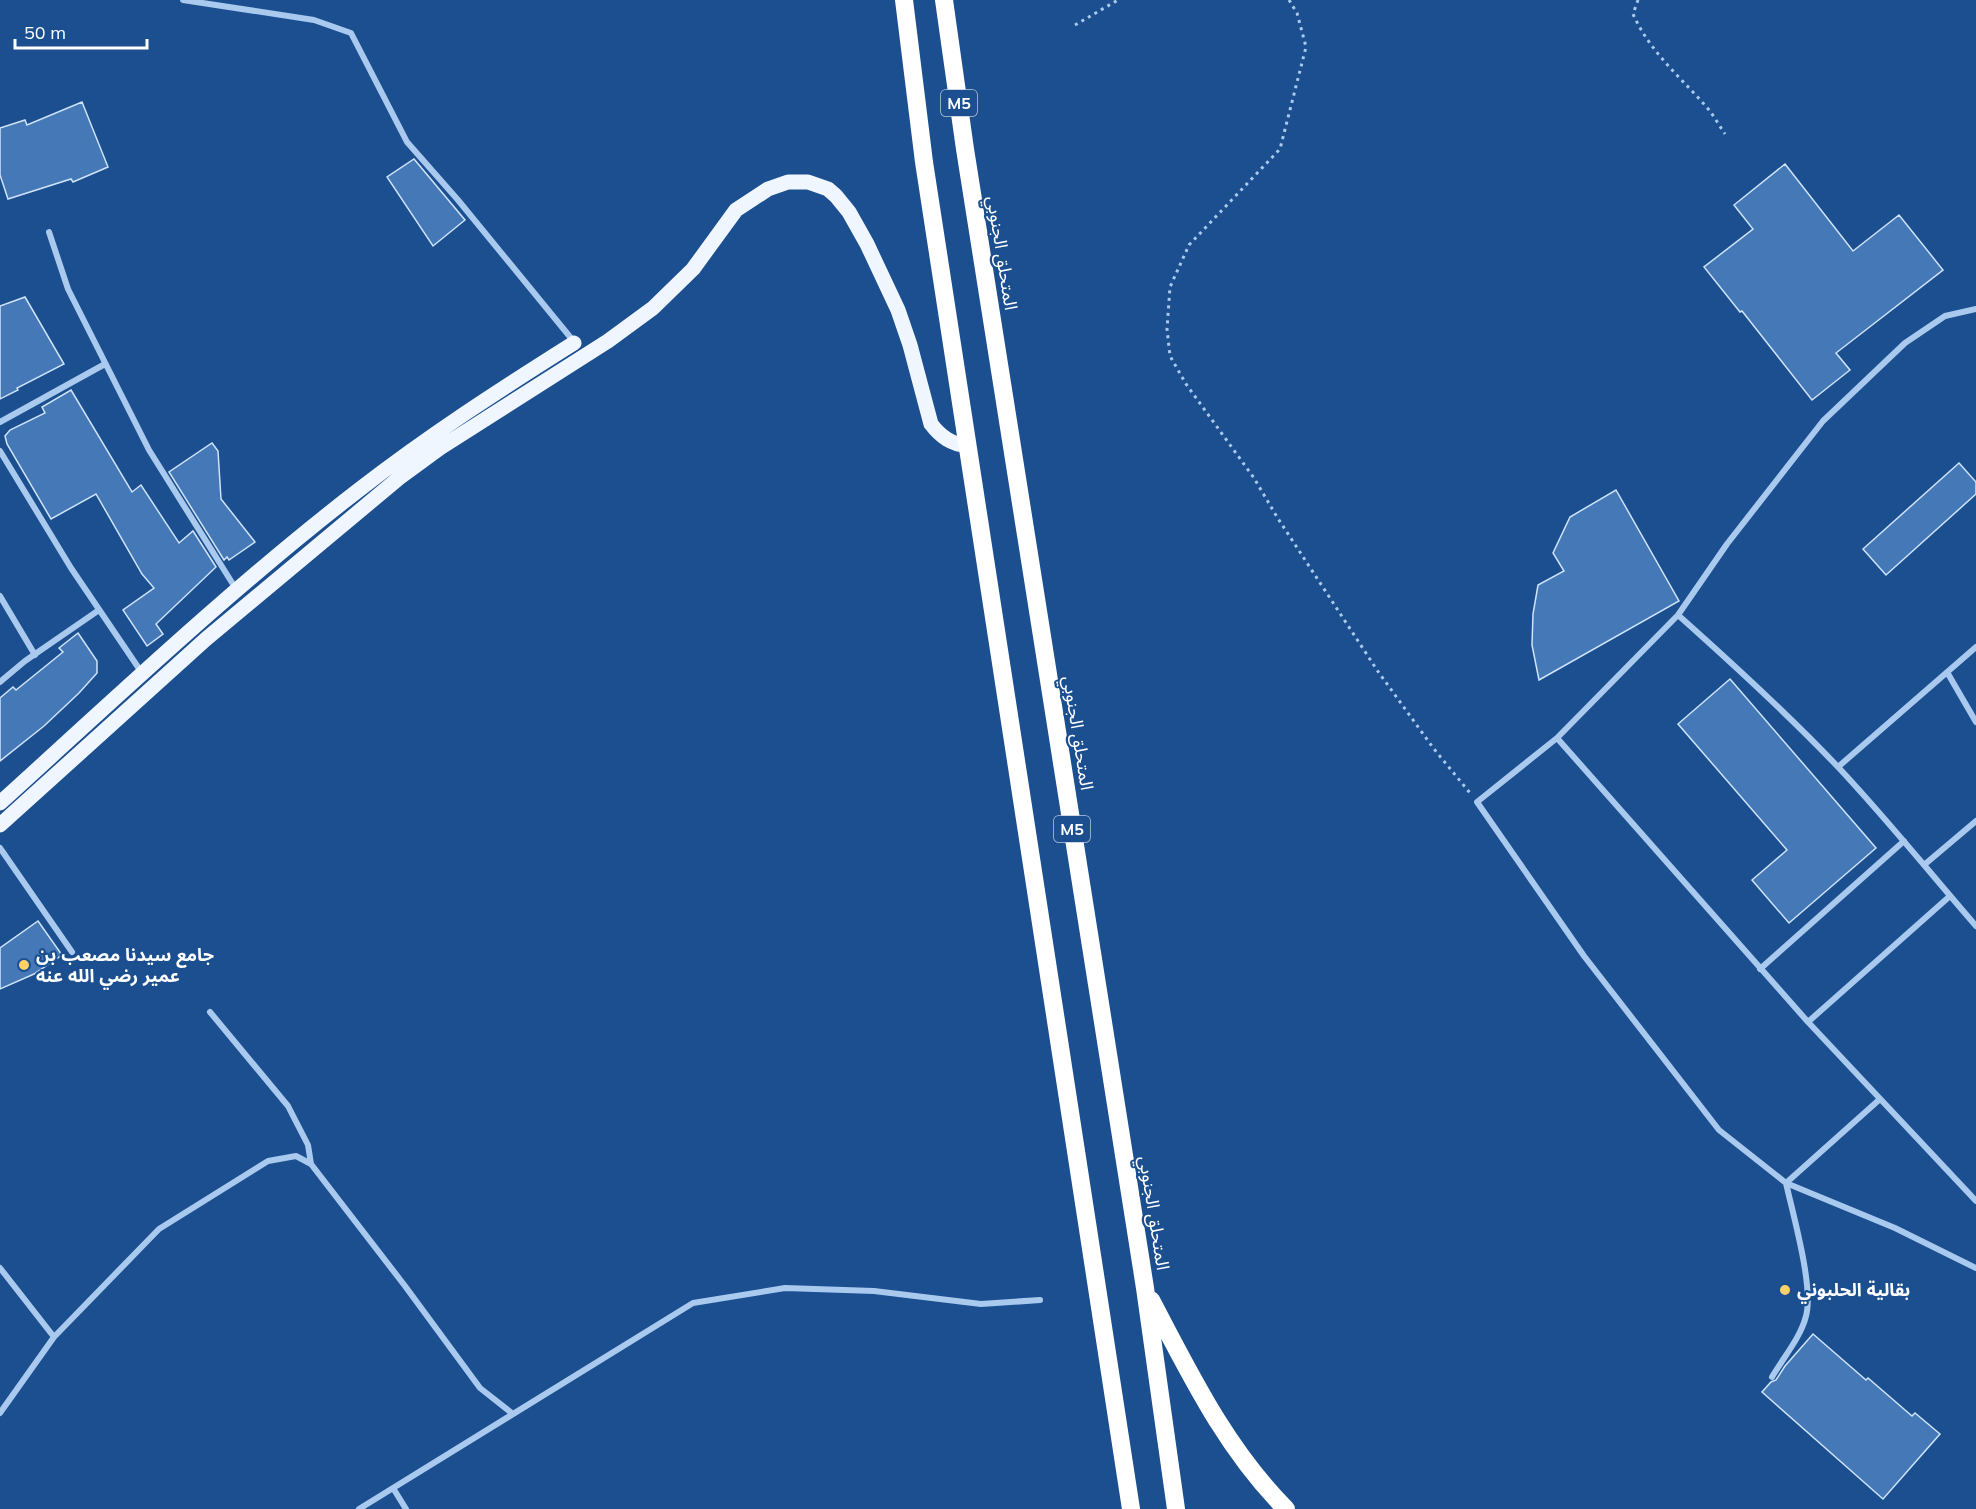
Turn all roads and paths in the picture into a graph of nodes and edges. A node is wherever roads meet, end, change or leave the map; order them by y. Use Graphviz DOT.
graph roads {
  1 [pos="183,0"];
  2 [pos="904,0"];
  3 [pos="944,0"];
  4 [pos="1118,0"];
  5 [pos="1289,0"];
  6 [pos="1638,0"];
  7 [pos="1075,25"];
  8 [pos="1725,134"];
  9 [pos="49,232"];
  10 [pos="1976,309"];
  11 [pos="574,343"];
  12 [pos="584,356"];
  13 [pos="105,364"];
  14 [pos="0,422"];
  15 [pos="968,446"];
  16 [pos="0,451"];
  17 [pos="237,590"];
  18 [pos="0,596"];
  19 [pos="99,610"];
  20 [pos="1678,615"];
  21 [pos="1976,647"];
  22 [pos="34,655"];
  23 [pos="1947,672"];
  24 [pos="142,674"];
  25 [pos="0,682"];
  26 [pos="1976,722"];
  27 [pos="1557,738"];
  28 [pos="1838,767"];
  29 [pos="1477,802"];
  30 [pos="0,803"];
  31 [pos="1976,821"];
  32 [pos="0,825"];
  33 [pos="1904,841"];
  34 [pos="0,848"];
  35 [pos="1924,865"];
  36 [pos="1950,896"];
  37 [pos="1976,926"];
  38 [pos="72,952"];
  39 [pos="1760,969"];
  40 [pos="210,1012"];
  41 [pos="1808,1022"];
  42 [pos="1880,1099"];
  43 [pos="311,1164"];
  44 [pos="1786,1183"];
  45 [pos="1976,1201"];
  46 [pos="0,1268"];
  47 [pos="1976,1268"];
  48 [pos="1145,1288"];
  49 [pos="1040,1300"];
  50 [pos="54,1337"];
  51 [pos="1772,1377"];
  52 [pos="0,1413"];
  53 [pos="513,1414"];
  54 [pos="393,1488"];
  55 [pos="359,1509"];
  56 [pos="406,1509"];
  57 [pos="1131,1509"];
  58 [pos="1176,1509"];
  59 [pos="1286,1509"];
  1 -- 11 [label="street"];
  2 -- 15 [label="highway, M5"];
  3 -- 48 [label="highway, المتحلق الجنوبي / M5"];
  4 -- 7 [label="path"];
  5 -- 29 [label="path"];
  6 -- 8 [label="path"];
  9 -- 13 [label="street"];
  10 -- 20 [label="street"];
  11 -- 12 [label="street"];
  11 -- 17 [label="main road"];
  12 -- 15 [label="main road"];
  12 -- 32 [label="main road"];
  13 -- 14 [label="street"];
  13 -- 17 [label="street"];
  15 -- 57 [label="highway, M5"];
  16 -- 19 [label="street"];
  17 -- 24 [label="main road"];
  18 -- 22 [label="street"];
  19 -- 22 [label="street"];
  19 -- 24 [label="street"];
  20 -- 27 [label="street"];
  20 -- 28 [label="street"];
  21 -- 23 [label="street"];
  22 -- 25 [label="street"];
  23 -- 26 [label="street"];
  23 -- 28 [label="street"];
  24 -- 30 [label="main road"];
  27 -- 29 [label="street"];
  27 -- 39 [label="street"];
  28 -- 33 [label="street"];
  29 -- 44 [label="street"];
  31 -- 35 [label="street"];
  33 -- 35 [label="street"];
  33 -- 39 [label="street"];
  34 -- 38 [label="street"];
  35 -- 36 [label="street"];
  36 -- 37 [label="street"];
  36 -- 41 [label="street"];
  39 -- 41 [label="street"];
  40 -- 43 [label="street"];
  41 -- 42 [label="street"];
  42 -- 44 [label="street"];
  42 -- 45 [label="street"];
  43 -- 50 [label="street"];
  43 -- 53 [label="street"];
  44 -- 47 [label="street"];
  44 -- 51 [label="street"];
  46 -- 50 [label="street"];
  48 -- 58 [label="highway, المتحلق الجنوبي / M5"];
  48 -- 59 [label="highway"];
  49 -- 53 [label="street"];
  50 -- 52 [label="street"];
  53 -- 54 [label="street"];
  54 -- 55 [label="street"];
  54 -- 56 [label="street"];
}
